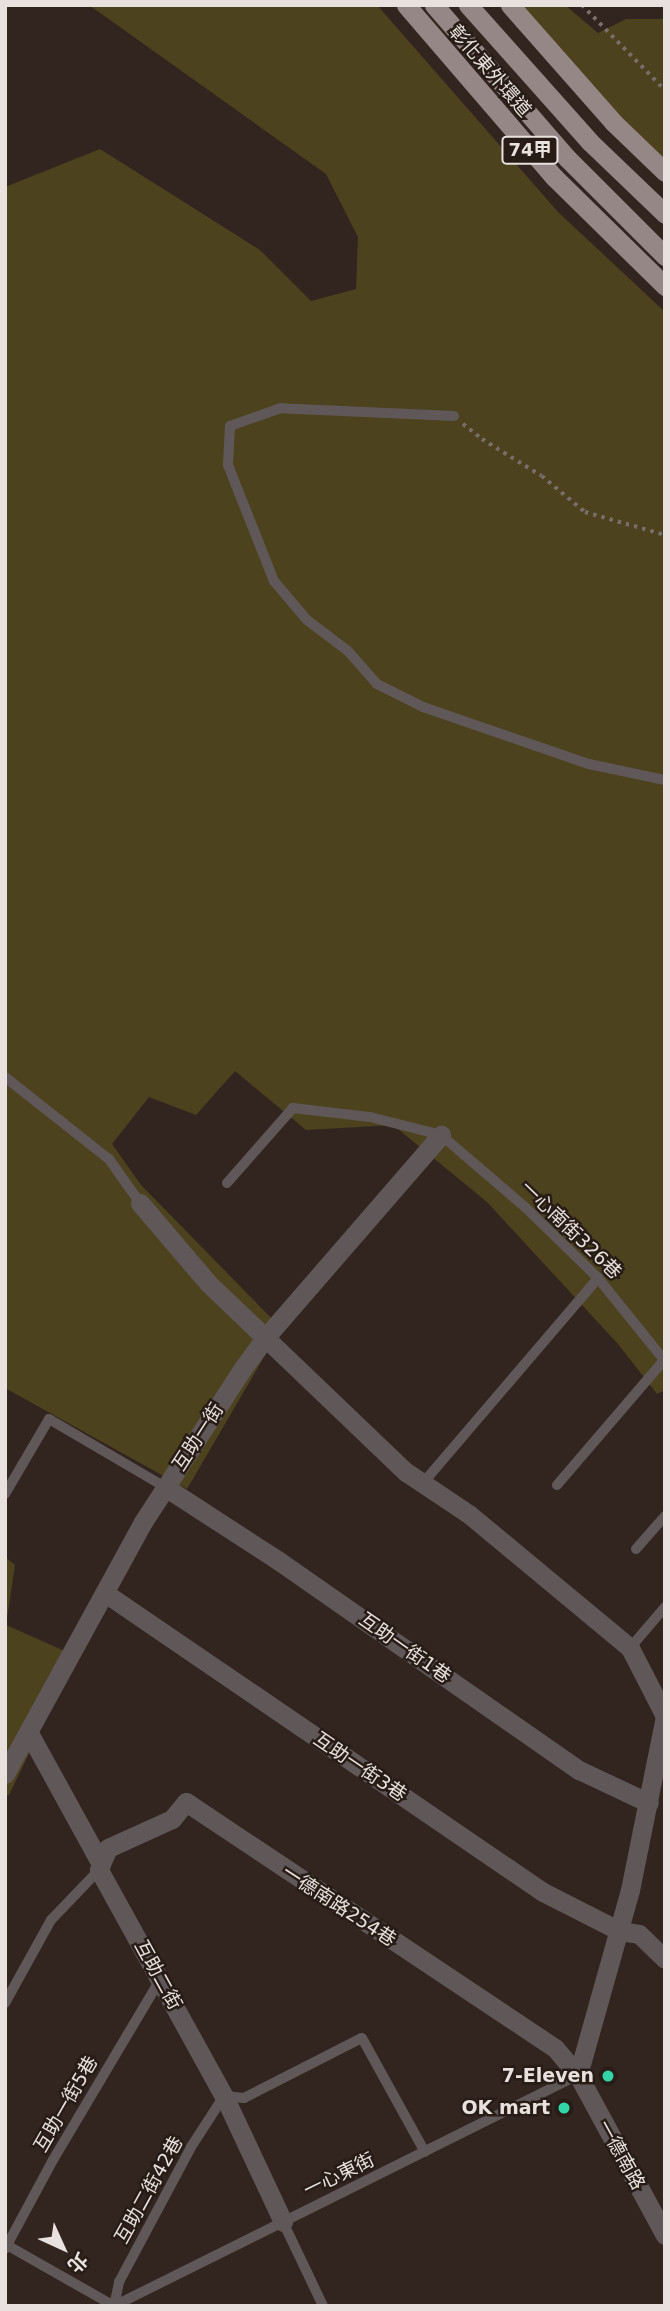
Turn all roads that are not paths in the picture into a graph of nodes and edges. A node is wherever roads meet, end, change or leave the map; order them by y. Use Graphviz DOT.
graph roads {
  1 [pos="406,5"];
  2 [pos="434,5"];
  3 [pos="468,5"];
  4 [pos="510,5"];
  5 [pos="665,172"];
  6 [pos="665,214"];
  7 [pos="665,256"];
  8 [pos="665,285"];
  9 [pos="454,416"];
  10 [pos="665,780"];
  11 [pos="5,1077"];
  12 [pos="441,1135"];
  13 [pos="227,1183"];
  14 [pos="140,1203"];
  15 [pos="598,1278"];
  16 [pos="265,1338"];
  17 [pos="664,1360"];
  18 [pos="422,1483"];
  19 [pos="557,1485"];
  20 [pos="165,1487"];
  21 [pos="5,1494"];
  22 [pos="665,1516"];
  23 [pos="636,1549"];
  24 [pos="105,1593"];
  25 [pos="665,1607"];
  26 [pos="630,1648"];
  27 [pos="665,1717"];
  28 [pos="29,1733"];
  29 [pos="5,1774"];
  30 [pos="649,1803"];
  31 [pos="100,1867"];
  32 [pos="620,1931"];
  33 [pos="665,1959"];
  34 [pos="161,1978"];
  35 [pos="5,2003"];
  36 [pos="578,2075"];
  37 [pos="224,2096"];
  38 [pos="425,2152"];
  39 [pos="283,2222"];
  40 [pos="665,2235"];
  41 [pos="6,2246"];
  42 [pos="114,2306"];
  43 [pos="323,2306"];
  1 -- 8 [label="main road, 74甲"];
  2 -- 7 [label="main road, 彰化東外環道 / 74甲"];
  3 -- 6 [label="main road, 彰化東外環道 / 74甲"];
  4 -- 5 [label="main road"];
  9 -- 10 [label="lane"];
  11 -- 14 [label="lane"];
  12 -- 13 [label="lane"];
  12 -- 15 [label="lane, 一心南街326巷"];
  12 -- 16 [label="street, 互助一街"];
  14 -- 16 [label="street"];
  15 -- 17 [label="lane, 一心南街326巷"];
  15 -- 18 [label="lane"];
  16 -- 18 [label="street"];
  16 -- 20 [label="street, 互助一街"];
  17 -- 19 [label="lane"];
  18 -- 26 [label="street"];
  20 -- 21 [label="lane"];
  20 -- 24 [label="street, 互助一街"];
  20 -- 30 [label="street, 互助一街1巷"];
  22 -- 23 [label="lane"];
  24 -- 28 [label="street, 互助一街"];
  24 -- 32 [label="street, 互助一街3巷"];
  25 -- 26 [label="lane"];
  26 -- 27 [label="street"];
  27 -- 30 [label="street"];
  28 -- 29 [label="street, 互助一街"];
  28 -- 31 [label="street, 互助二街"];
  30 -- 32 [label="street"];
  31 -- 34 [label="street, 互助二街"];
  31 -- 35 [label="lane"];
  31 -- 36 [label="street, 一德南路254巷"];
  32 -- 33 [label="street, 互助一街3巷"];
  32 -- 36 [label="street"];
  34 -- 37 [label="street, 互助二街"];
  34 -- 41 [label="lane, 互助一街5巷"];
  36 -- 38 [label="lane, 一心東街"];
  36 -- 40 [label="street, 一德南路"];
  37 -- 38 [label="lane"];
  37 -- 39 [label="street, 互助二街"];
  37 -- 42 [label="lane, 互助二街42巷"];
  38 -- 39 [label="lane, 一心東街"];
  39 -- 42 [label="lane, 一心東街"];
  39 -- 43 [label="lane"];
  41 -- 42 [label="lane"];
}
